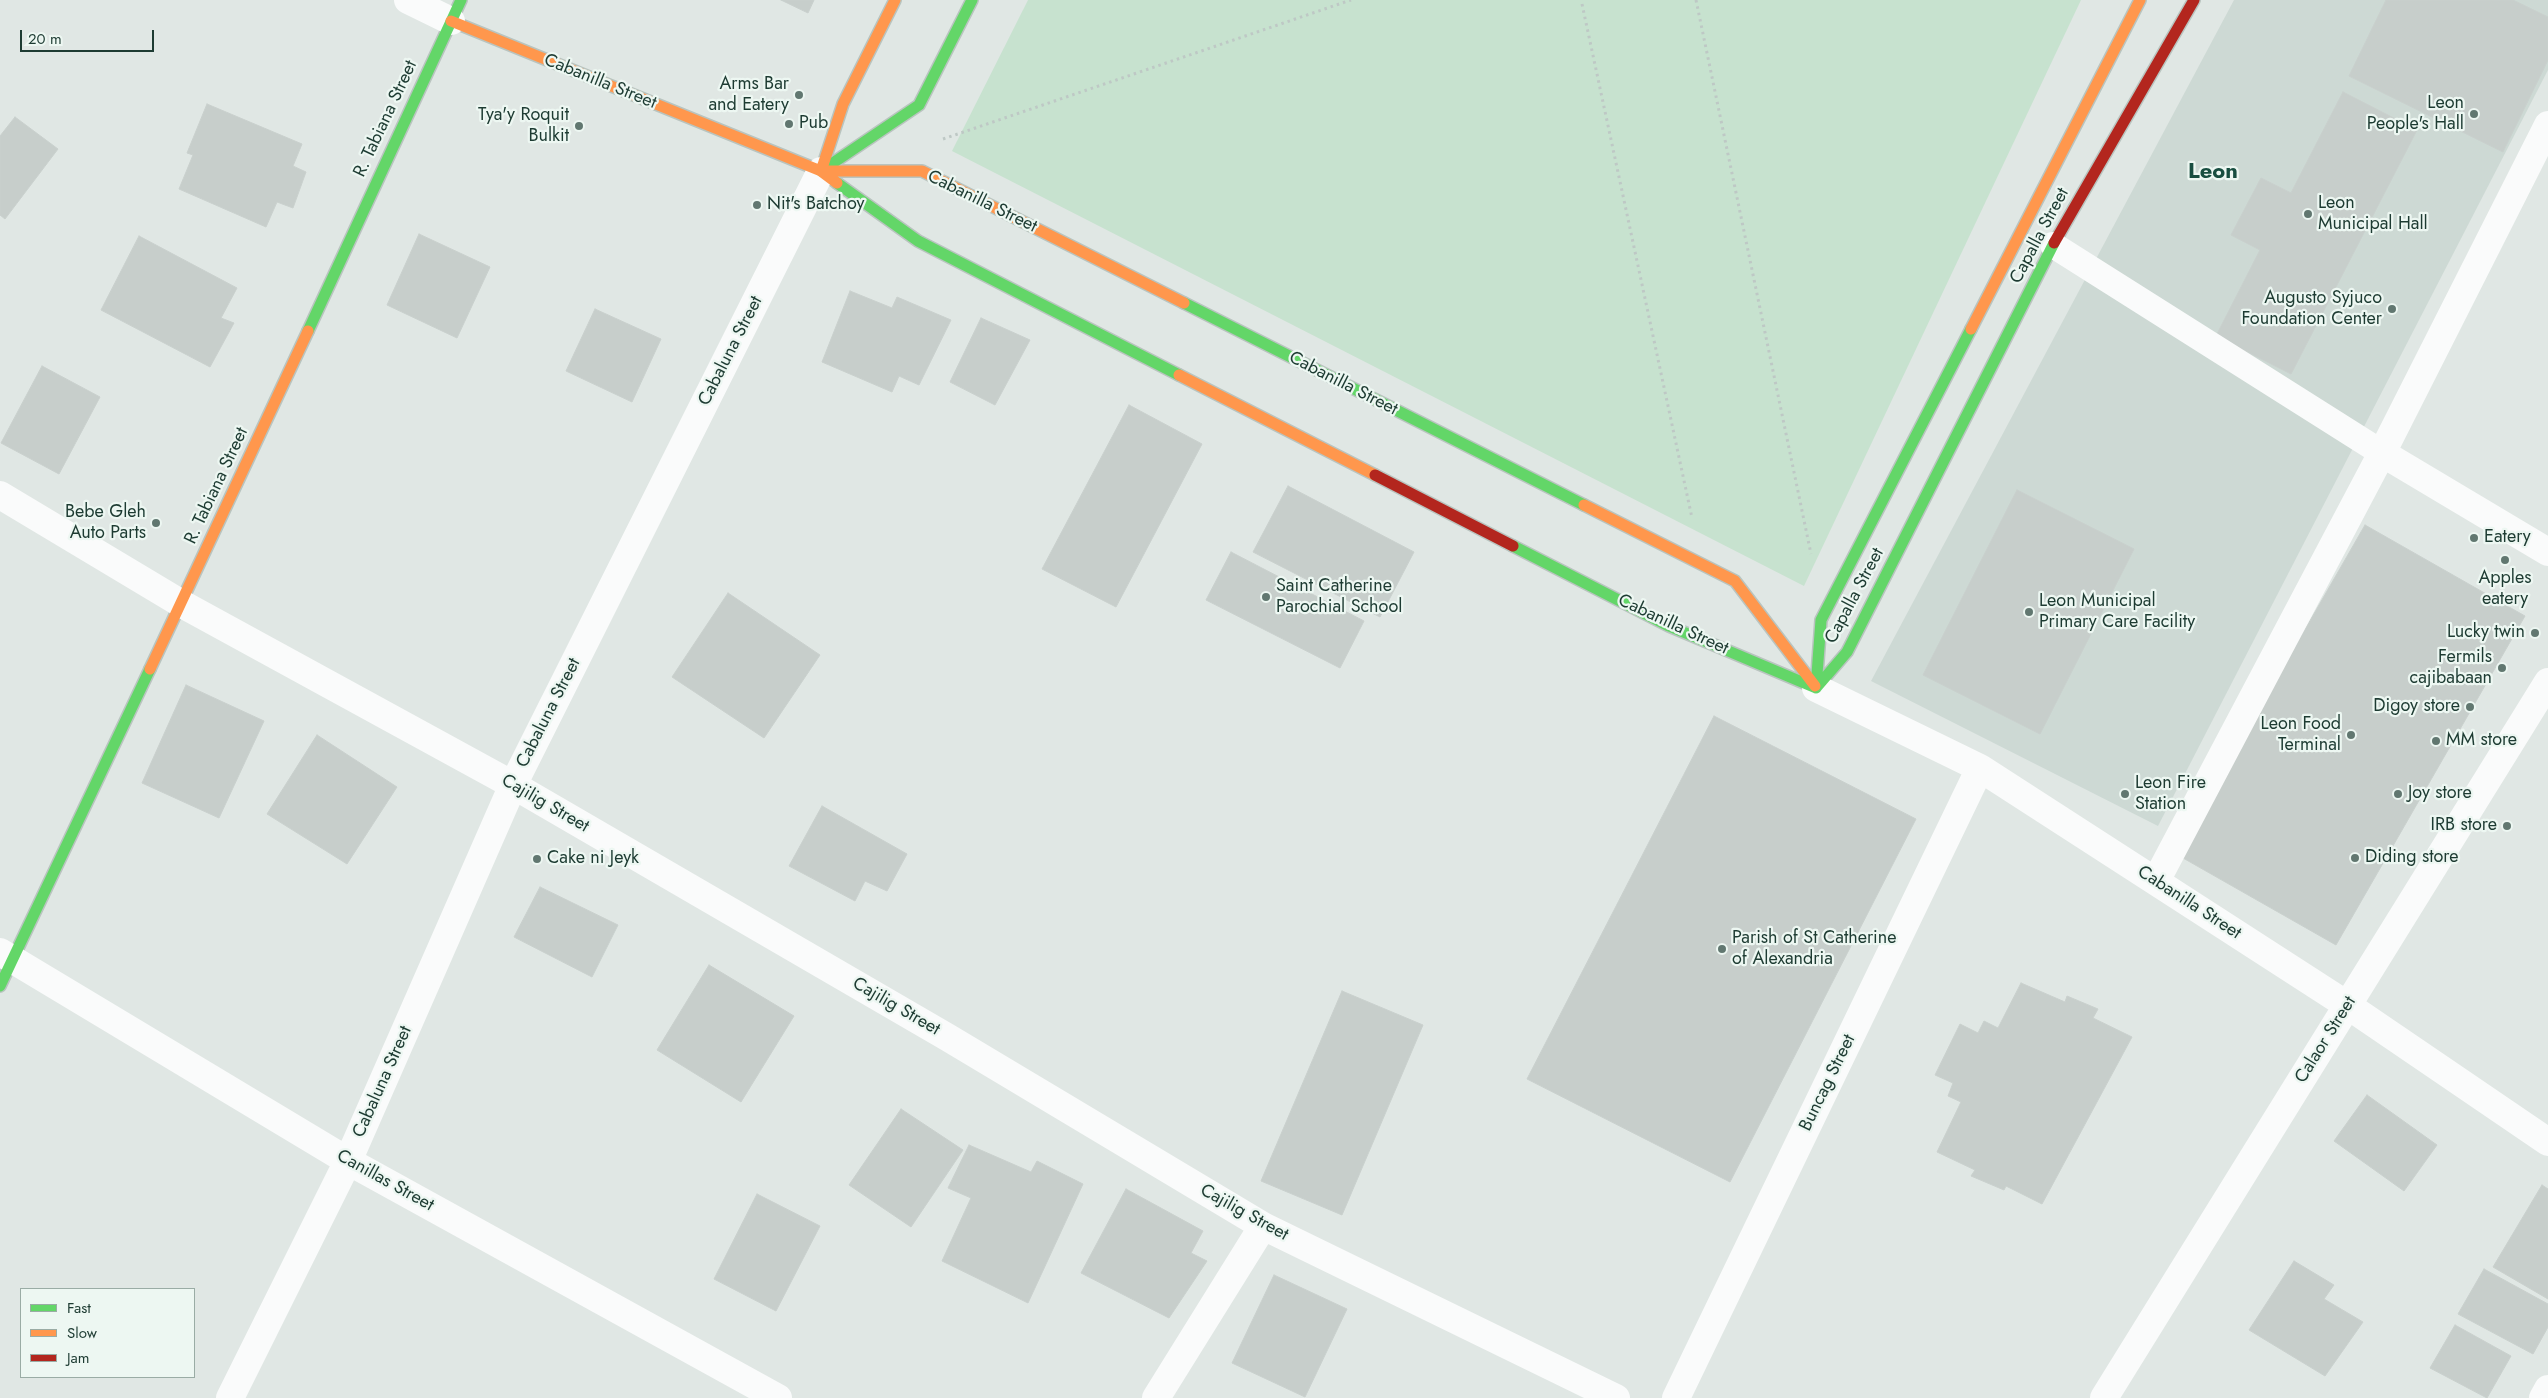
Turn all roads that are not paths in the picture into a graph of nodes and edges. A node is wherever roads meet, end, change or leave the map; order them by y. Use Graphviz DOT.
graph roads {
  1 [pos="408,0"];
  2 [pos="895,0"];
  3 [pos="972,0"];
  4 [pos="2140,0"];
  5 [pos="2194,0"];
  6 [pos="456,11"];
  7 [pos="2548,125"];
  8 [pos="821,171"];
  9 [pos="2053,245"];
  10 [pos="2382,453"];
  11 [pos="0,495"];
  12 [pos="2548,552"];
  13 [pos="182,604"];
  14 [pos="2548,682"];
  15 [pos="1816,688"];
  16 [pos="1980,768"];
  17 [pos="513,785"];
  18 [pos="2156,881"];
  19 [pos="6,955"];
  20 [pos="0,986"];
  21 [pos="2348,1005"];
  22 [pos="2548,1142"];
  23 [pos="348,1161"];
  24 [pos="1263,1226"];
  25 [pos="2548,1389"];
  26 [pos="230,1398"];
  27 [pos="778,1398"];
  28 [pos="1156,1398"];
  29 [pos="1616,1398"];
  30 [pos="1676,1398"];
  31 [pos="2104,1398"];
  32 [pos="2543,1398"];
  1 -- 6 [label="street, Cabanilla Street"];
  2 -- 8 [label="street, Cabaluna Street"];
  3 -- 8 [label="street, Cabaluna Street"];
  4 -- 15 [label="street, Capalla Street"];
  5 -- 9 [label="street, Capalla Street"];
  6 -- 8 [label="street, Cabanilla Street"];
  6 -- 13 [label="street, R. Tabiana Street"];
  7 -- 10 [label="street"];
  8 -- 15 [label="street, Cabanilla Street"];
  8 -- 15 [label="street, Cabanilla Street"];
  8 -- 17 [label="street, Cabaluna Street"];
  9 -- 10 [label="lane"];
  9 -- 15 [label="street, Capalla Street"];
  10 -- 12 [label="street"];
  10 -- 18 [label="street"];
  11 -- 13 [label="street, Cajilig Street"];
  13 -- 17 [label="street, Cajilig Street"];
  13 -- 19 [label="street, R. Tabiana Street"];
  14 -- 21 [label="street, Calaor Street"];
  15 -- 16 [label="street, Cabanilla Street"];
  16 -- 18 [label="street, Cabanilla Street"];
  16 -- 30 [label="street, Buncag Street"];
  17 -- 23 [label="street, Cabaluna Street"];
  17 -- 24 [label="street, Cajilig Street"];
  18 -- 21 [label="street, Cabanilla Street"];
  19 -- 20 [label="street, R. Tabiana Street"];
  19 -- 23 [label="street, Canillas Street"];
  21 -- 22 [label="street, Cabanilla Street"];
  21 -- 31 [label="street, Calaor Street"];
  23 -- 26 [label="street, Cabaluna Street"];
  23 -- 27 [label="street, Canillas Street"];
  24 -- 28 [label="street"];
  24 -- 29 [label="street, Cajilig Street"];
  25 -- 32 [label="street"];
}
